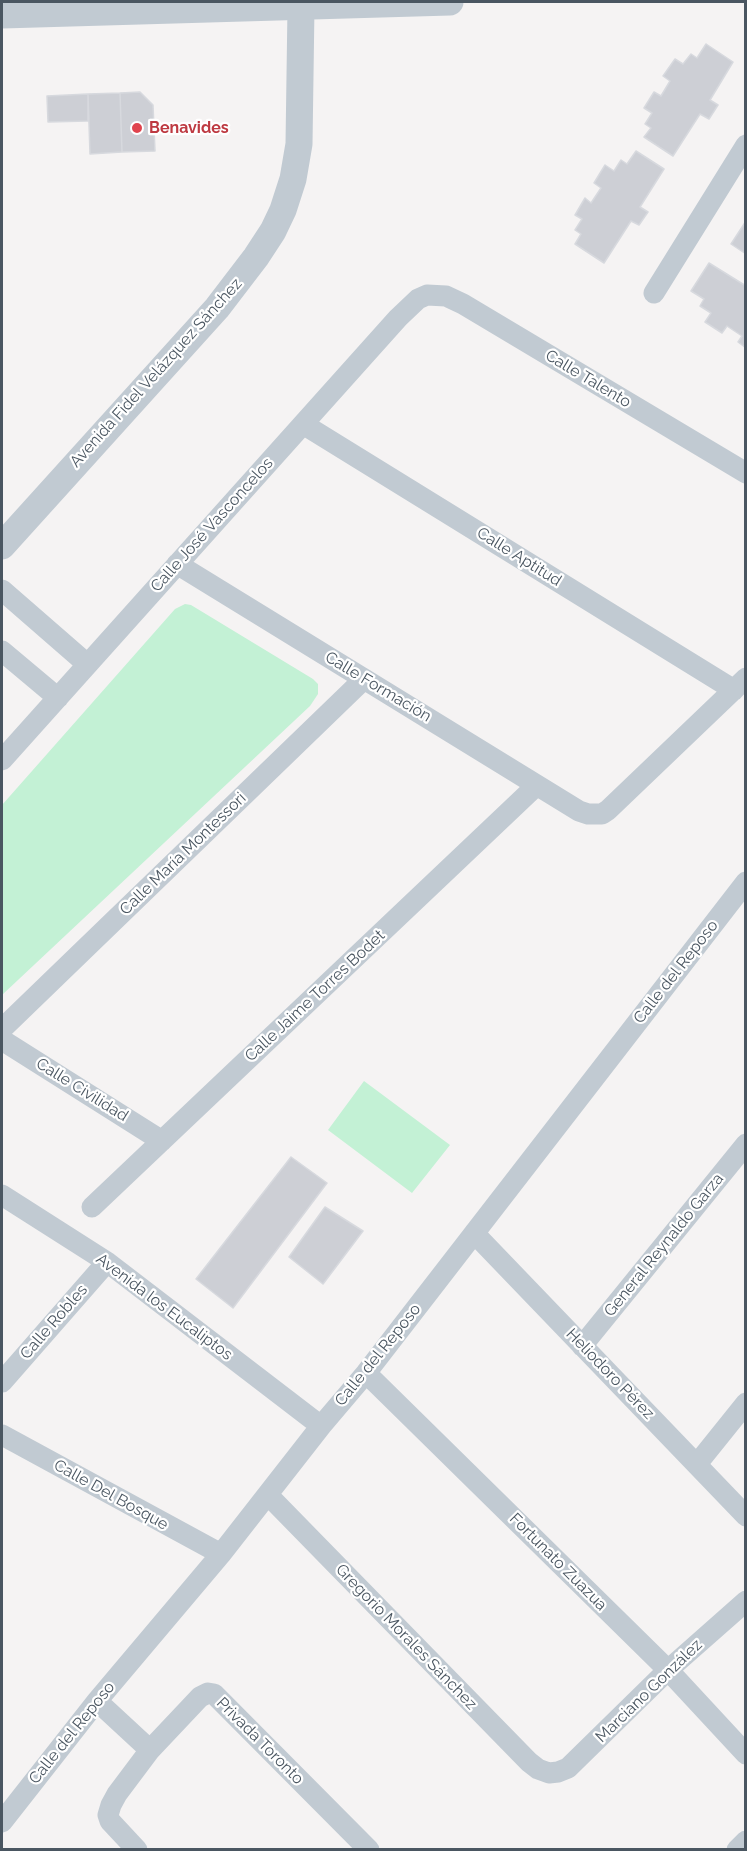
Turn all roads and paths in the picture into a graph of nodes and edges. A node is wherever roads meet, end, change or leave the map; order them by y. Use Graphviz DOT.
graph roads {
  1 [pos="450,2"];
  2 [pos="104,7"];
  3 [pos="302,7"];
  4 [pos="2,15"];
  5 [pos="746,145"];
  6 [pos="654,293"];
  7 [pos="427,295"];
  8 [pos="303,424"];
  9 [pos="746,473"];
  10 [pos="2,546"];
  11 [pos="177,564"];
  12 [pos="2,590"];
  13 [pos="2,651"];
  14 [pos="87,664"];
  15 [pos="364,679"];
  16 [pos="740,684"];
  17 [pos="58,698"];
  18 [pos="2,760"];
  19 [pos="537,785"];
  20 [pos="746,882"];
  21 [pos="2,1029"];
  22 [pos="2,1040"];
  23 [pos="162,1141"];
  24 [pos="746,1144"];
  25 [pos="2,1196"];
  26 [pos="92,1207"];
  27 [pos="474,1233"];
  28 [pos="107,1262"];
  29 [pos="582,1346"];
  30 [pos="366,1372"];
  31 [pos="2,1382"];
  32 [pos="746,1403"];
  33 [pos="321,1426"];
  34 [pos="2,1435"];
  35 [pos="697,1464"];
  36 [pos="268,1495"];
  37 [pos="746,1516"];
  38 [pos="221,1554"];
  39 [pos="746,1601"];
  40 [pos="668,1670"];
  41 [pos="97,1701"];
  42 [pos="150,1749"];
  43 [pos="746,1754"];
  44 [pos="549,1773"];
  45 [pos="2,1822"];
  46 [pos="746,1841"];
  47 [pos="137,1850"];
  48 [pos="369,1850"];
  49 [pos="737,1850"];
  1 -- 3 [label="street"];
  2 -- 3 [label="street"];
  2 -- 4 [label="street"];
  3 -- 10 [label="street, Avenida Fidel Velázquez Sánchez"];
  5 -- 6 [label="street"];
  7 -- 8 [label="street, Calle José Vasconcelos"];
  7 -- 9 [label="street, Calle Talento"];
  8 -- 11 [label="street, Calle José Vasconcelos"];
  8 -- 16 [label="street, Calle Aptitud"];
  11 -- 14 [label="street, Calle José Vasconcelos"];
  11 -- 15 [label="street, Calle Formación"];
  12 -- 14 [label="street"];
  13 -- 17 [label="street"];
  14 -- 17 [label="street, Calle José Vasconcelos"];
  15 -- 19 [label="street, Calle Formación"];
  15 -- 21 [label="street, Calle María Montessori"];
  16 -- 19 [label="street, Calle Formación"];
  17 -- 18 [label="street, Calle José Vasconcelos"];
  19 -- 23 [label="street, Calle Jaime Torres Bodet"];
  20 -- 27 [label="street, Calle del Reposo"];
  22 -- 23 [label="street, Calle Civilidad"];
  23 -- 26 [label="street, Calle Jaime Torres Bodet"];
  24 -- 29 [label="street, General Reynaldo Garza"];
  25 -- 28 [label="street, Avenida los Eucaliptos"];
  27 -- 29 [label="street, Heliodoro Pérez"];
  27 -- 30 [label="street, Calle del Reposo"];
  28 -- 31 [label="street, Calle Robles"];
  28 -- 33 [label="street, Avenida los Eucaliptos"];
  29 -- 35 [label="street, Heliodoro Pérez"];
  30 -- 33 [label="street, Calle del Reposo"];
  30 -- 40 [label="street, Fortunato Zuazua"];
  32 -- 35 [label="street"];
  33 -- 36 [label="street, Calle del Reposo"];
  34 -- 38 [label="street, Calle Del Bosque"];
  35 -- 37 [label="street, Heliodoro Pérez"];
  36 -- 38 [label="street, Calle del Reposo"];
  36 -- 44 [label="street, Gregorio Morales Sánchez"];
  38 -- 41 [label="street, Calle del Reposo"];
  39 -- 40 [label="street, Marciano González"];
  40 -- 43 [label="street, Fortunato Zuazua"];
  40 -- 44 [label="street, Marciano González"];
  41 -- 42 [label="street"];
  41 -- 45 [label="street, Calle del Reposo"];
  42 -- 47 [label="street"];
  42 -- 48 [label="street, Privada Toronto"];
  46 -- 49 [label="street"];
}
